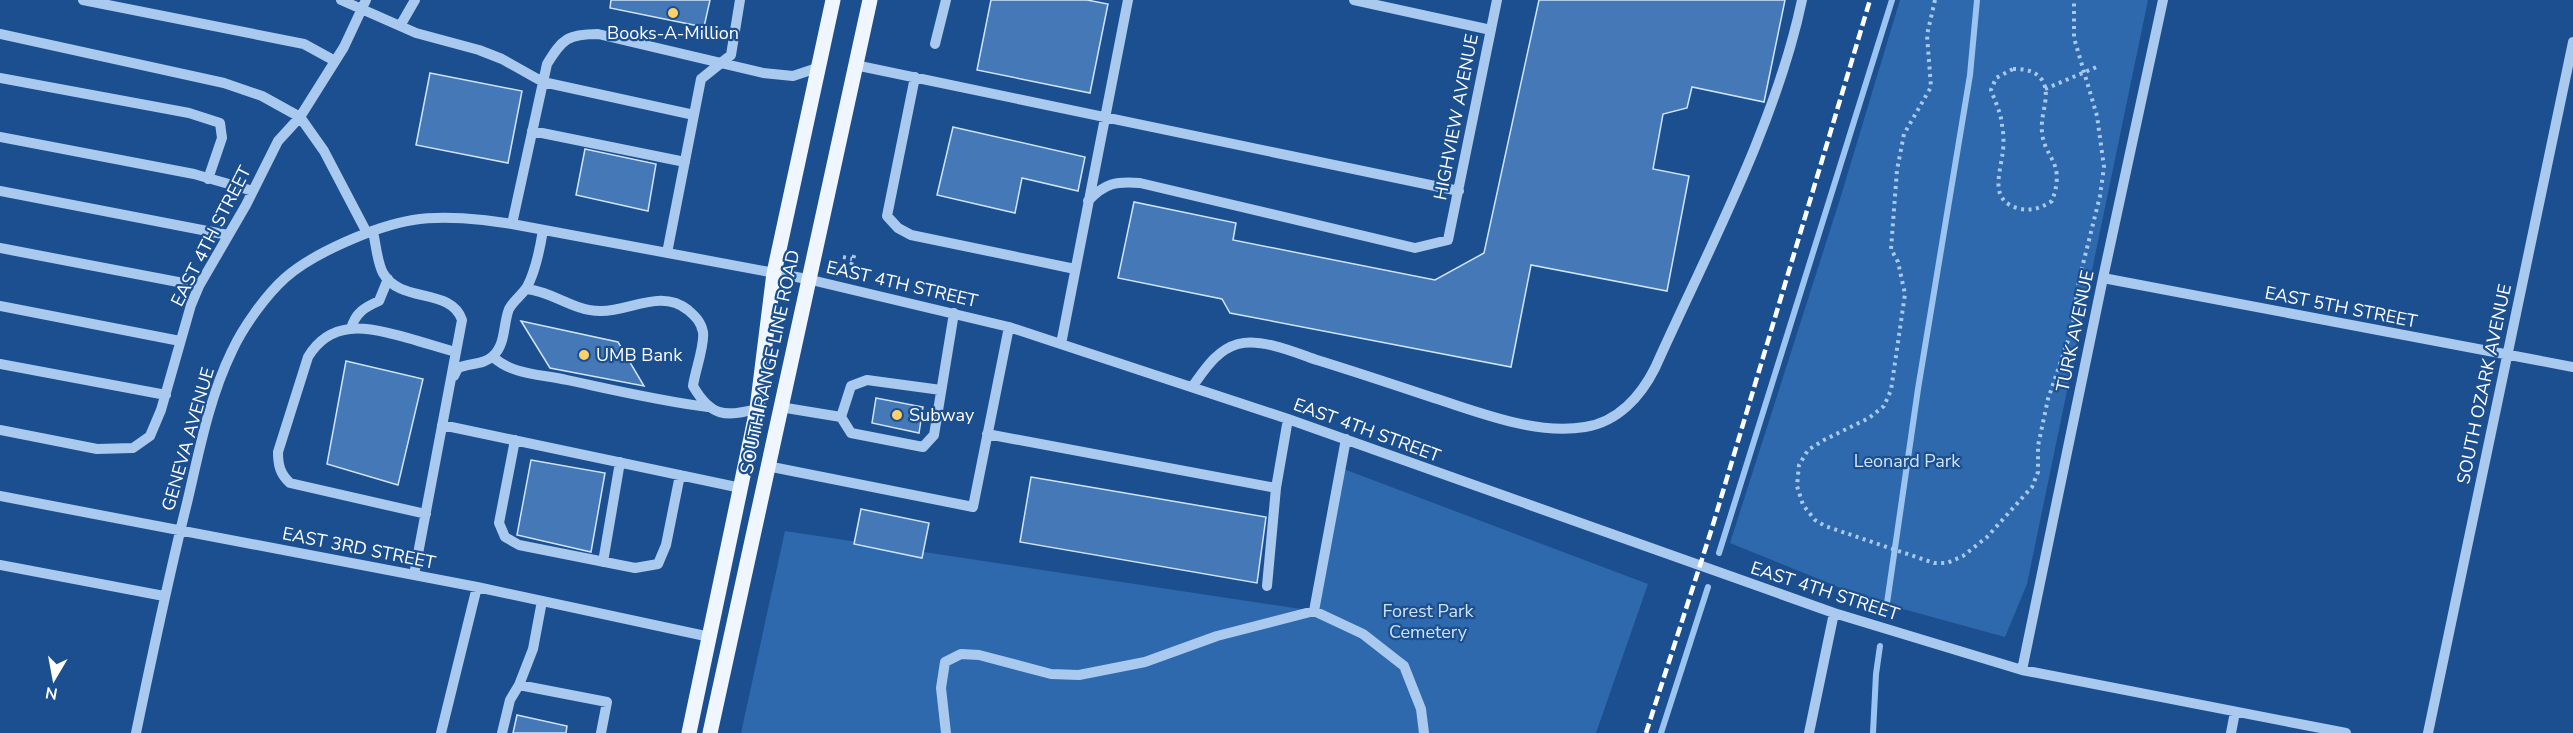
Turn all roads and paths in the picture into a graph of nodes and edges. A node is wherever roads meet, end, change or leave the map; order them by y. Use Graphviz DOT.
graph roads {
  1 [pos="83,0"];
  2 [pos="341,0"];
  3 [pos="415,0"];
  4 [pos="740,0"];
  5 [pos="833,0"];
  6 [pos="870,0"];
  7 [pos="946,0"];
  8 [pos="1128,0"];
  9 [pos="1354,0"];
  10 [pos="1497,0"];
  11 [pos="1803,0"];
  12 [pos="1935,0"];
  13 [pos="2074,0"];
  14 [pos="2163,0"];
  15 [pos="364,4"];
  16 [pos="400,26"];
  17 [pos="1491,30"];
  18 [pos="0,34"];
  19 [pos="2573,42"];
  20 [pos="935,44"];
  21 [pos="336,61"];
  22 [pos="720,63"];
  23 [pos="855,64"];
  24 [pos="2099,66"];
  25 [pos="817,68"];
  26 [pos="2085,72"];
  27 [pos="915,77"];
  28 [pos="0,78"];
  29 [pos="543,82"];
  30 [pos="2045,89"];
  31 [pos="693,116"];
  32 [pos="1105,116"];
  33 [pos="300,117"];
  34 [pos="532,131"];
  35 [pos="0,137"];
  36 [pos="685,162"];
  37 [pos="208,178"];
  38 [pos="0,191"];
  39 [pos="253,192"];
  40 [pos="1459,192"];
  41 [pos="1088,201"];
  42 [pos="512,224"];
  43 [pos="543,230"];
  44 [pos="370,233"];
  45 [pos="228,235"];
  46 [pos="0,248"];
  47 [pos="667,253"];
  48 [pos="855,253"];
  49 [pos="843,256"];
  50 [pos="852,259"];
  51 [pos="851,265"];
  52 [pos="1075,268"];
  53 [pos="774,273"];
  54 [pos="2103,278"];
  55 [pos="388,279"];
  56 [pos="807,279"];
  57 [pos="199,286"];
  58 [pos="526,289"];
  59 [pos="0,306"];
  60 [pos="954,313"];
  61 [pos="1008,327"];
  62 [pos="351,328"];
  63 [pos="180,341"];
  64 [pos="1060,344"];
  65 [pos="456,352"];
  66 [pos="2507,355"];
  67 [pos="492,357"];
  68 [pos="0,364"];
  69 [pos="2573,367"];
  70 [pos="1192,387"];
  71 [pos="449,388"];
  72 [pos="941,390"];
  73 [pos="166,395"];
  74 [pos="708,407"];
  75 [pos="780,407"];
  76 [pos="757,409"];
  77 [pos="841,417"];
  78 [pos="1288,419"];
  79 [pos="442,425"];
  80 [pos="0,430"];
  81 [pos="987,434"];
  82 [pos="515,440"];
  83 [pos="1346,440"];
  84 [pos="620,462"];
  85 [pos="767,466"];
  86 [pos="680,475"];
  87 [pos="741,488"];
  88 [pos="1276,488"];
  89 [pos="0,496"];
  90 [pos="426,514"];
  91 [pos="180,531"];
  92 [pos="603,562"];
  93 [pos="0,565"];
  94 [pos="414,575"];
  95 [pos="1267,586"];
  96 [pos="477,587"];
  97 [pos="164,596"];
  98 [pos="542,601"];
  99 [pos="1314,611"];
  100 [pos="1834,613"];
  101 [pos="710,637"];
  102 [pos="2022,670"];
  103 [pos="519,685"];
  104 [pos="2235,712"];
  105 [pos="136,733"];
  106 [pos="441,733"];
  107 [pos="502,733"];
  108 [pos="601,733"];
  109 [pos="688,733"];
  110 [pos="710,733"];
  111 [pos="946,733"];
  112 [pos="1424,733"];
  113 [pos="1809,733"];
  114 [pos="2231,733"];
  115 [pos="2346,733"];
  116 [pos="2428,733"];
  1 -- 21 [label="street"];
  2 -- 15 [label="street"];
  3 -- 16 [label="street"];
  4 -- 22 [label="street"];
  5 -- 25 [label="main road, SOUTH RANGE LINE ROAD"];
  6 -- 23 [label="main road, SOUTH RANGE LINE ROAD"];
  7 -- 20 [label="street"];
  8 -- 32 [label="street"];
  9 -- 17 [label="street"];
  10 -- 17 [label="street, HIGHVIEW AVENUE"];
  11 -- 70 [label="street"];
  12 -- 26 [label="path"];
  13 -- 26 [label="path"];
  14 -- 54 [label="street, TURK AVENUE"];
  15 -- 16 [label="street"];
  15 -- 21 [label="street"];
  16 -- 29 [label="street"];
  17 -- 40 [label="street, HIGHVIEW AVENUE"];
  18 -- 33 [label="street"];
  19 -- 66 [label="street, SOUTH OZARK AVENUE"];
  21 -- 33 [label="street"];
  22 -- 25 [label="street"];
  22 -- 29 [label="street"];
  22 -- 31 [label="street"];
  23 -- 27 [label="street"];
  23 -- 56 [label="main road, SOUTH RANGE LINE ROAD"];
  24 -- 26 [label="path"];
  25 -- 53 [label="main road, SOUTH RANGE LINE ROAD"];
  26 -- 30 [label="path"];
  27 -- 32 [label="street"];
  27 -- 52 [label="street"];
  28 -- 37 [label="street"];
  29 -- 31 [label="street"];
  29 -- 34 [label="street"];
  30 -- 30 [label="path"];
  31 -- 36 [label="street"];
  32 -- 40 [label="street"];
  32 -- 41 [label="street"];
  33 -- 39 [label="street, EAST 4TH STREET"];
  33 -- 44 [label="street"];
  34 -- 36 [label="street"];
  34 -- 42 [label="street"];
  35 -- 37 [label="street"];
  36 -- 47 [label="street"];
  37 -- 39 [label="street"];
  38 -- 45 [label="street"];
  39 -- 45 [label="street, EAST 4TH STREET"];
  40 -- 41 [label="street, HIGHVIEW AVENUE"];
  41 -- 52 [label="street"];
  42 -- 43 [label="street, EAST 4TH STREET"];
  42 -- 44 [label="street, EAST 4TH STREET"];
  43 -- 47 [label="street, EAST 4TH STREET"];
  43 -- 58 [label="street"];
  44 -- 55 [label="street"];
  44 -- 91 [label="street, GENEVA AVENUE"];
  45 -- 57 [label="street, EAST 4TH STREET"];
  46 -- 57 [label="street"];
  47 -- 53 [label="street, EAST 4TH STREET"];
  48 -- 50 [label="path"];
  49 -- 50 [label="path"];
  50 -- 51 [label="path"];
  52 -- 64 [label="street"];
  53 -- 56 [label="street, EAST 4TH STREET"];
  53 -- 76 [label="main road, SOUTH RANGE LINE ROAD"];
  54 -- 66 [label="street, EAST 5TH STREET"];
  54 -- 102 [label="street, TURK AVENUE"];
  55 -- 62 [label="street"];
  55 -- 65 [label="street"];
  56 -- 60 [label="street, EAST 4TH STREET"];
  56 -- 75 [label="main road, SOUTH RANGE LINE ROAD"];
  57 -- 63 [label="street, EAST 4TH STREET"];
  58 -- 67 [label="street"];
  58 -- 74 [label="street"];
  59 -- 63 [label="street"];
  60 -- 61 [label="street, EAST 4TH STREET"];
  60 -- 72 [label="street"];
  61 -- 64 [label="street, EAST 4TH STREET"];
  61 -- 81 [label="street"];
  62 -- 65 [label="street"];
  62 -- 90 [label="street"];
  63 -- 73 [label="street, EAST 4TH STREET"];
  64 -- 70 [label="street, EAST 4TH STREET"];
  65 -- 71 [label="street"];
  66 -- 69 [label="street, EAST 5TH STREET"];
  66 -- 116 [label="street, SOUTH OZARK AVENUE"];
  67 -- 71 [label="street"];
  67 -- 74 [label="street"];
  68 -- 73 [label="street"];
  70 -- 78 [label="street, EAST 4TH STREET"];
  71 -- 79 [label="street"];
  72 -- 77 [label="street"];
  72 -- 77 [label="street"];
  73 -- 80 [label="street, EAST 4TH STREET"];
  74 -- 76 [label="street"];
  75 -- 77 [label="street"];
  75 -- 85 [label="main road, SOUTH RANGE LINE ROAD"];
  76 -- 87 [label="main road, SOUTH RANGE LINE ROAD"];
  78 -- 83 [label="street, EAST 4TH STREET"];
  78 -- 88 [label="street"];
  79 -- 82 [label="street"];
  79 -- 90 [label="street"];
  81 -- 85 [label="street"];
  81 -- 88 [label="street"];
  82 -- 84 [label="street"];
  82 -- 92 [label="street"];
  83 -- 99 [label="street"];
  83 -- 100 [label="street, EAST 4TH STREET"];
  84 -- 86 [label="street"];
  84 -- 92 [label="street"];
  85 -- 110 [label="main road, SOUTH RANGE LINE ROAD"];
  86 -- 87 [label="street"];
  86 -- 92 [label="street"];
  87 -- 101 [label="main road, SOUTH RANGE LINE ROAD"];
  88 -- 95 [label="street"];
  89 -- 91 [label="street, EAST 3RD STREET"];
  90 -- 94 [label="street"];
  91 -- 94 [label="street, EAST 3RD STREET"];
  91 -- 97 [label="street, GENEVA AVENUE"];
  93 -- 97 [label="street"];
  94 -- 96 [label="street, EAST 3RD STREET"];
  96 -- 98 [label="street, EAST 3RD STREET"];
  96 -- 106 [label="street"];
  97 -- 105 [label="street, GENEVA AVENUE"];
  98 -- 101 [label="street, EAST 3RD STREET"];
  98 -- 103 [label="street"];
  99 -- 111 [label="street"];
  99 -- 112 [label="street"];
  100 -- 102 [label="street, EAST 4TH STREET"];
  100 -- 113 [label="street"];
  101 -- 109 [label="main road, SOUTH RANGE LINE ROAD"];
  102 -- 104 [label="street, EAST 4TH STREET"];
  103 -- 107 [label="street"];
  103 -- 108 [label="street"];
  104 -- 114 [label="street"];
  104 -- 115 [label="street, EAST 4TH STREET"];
}
